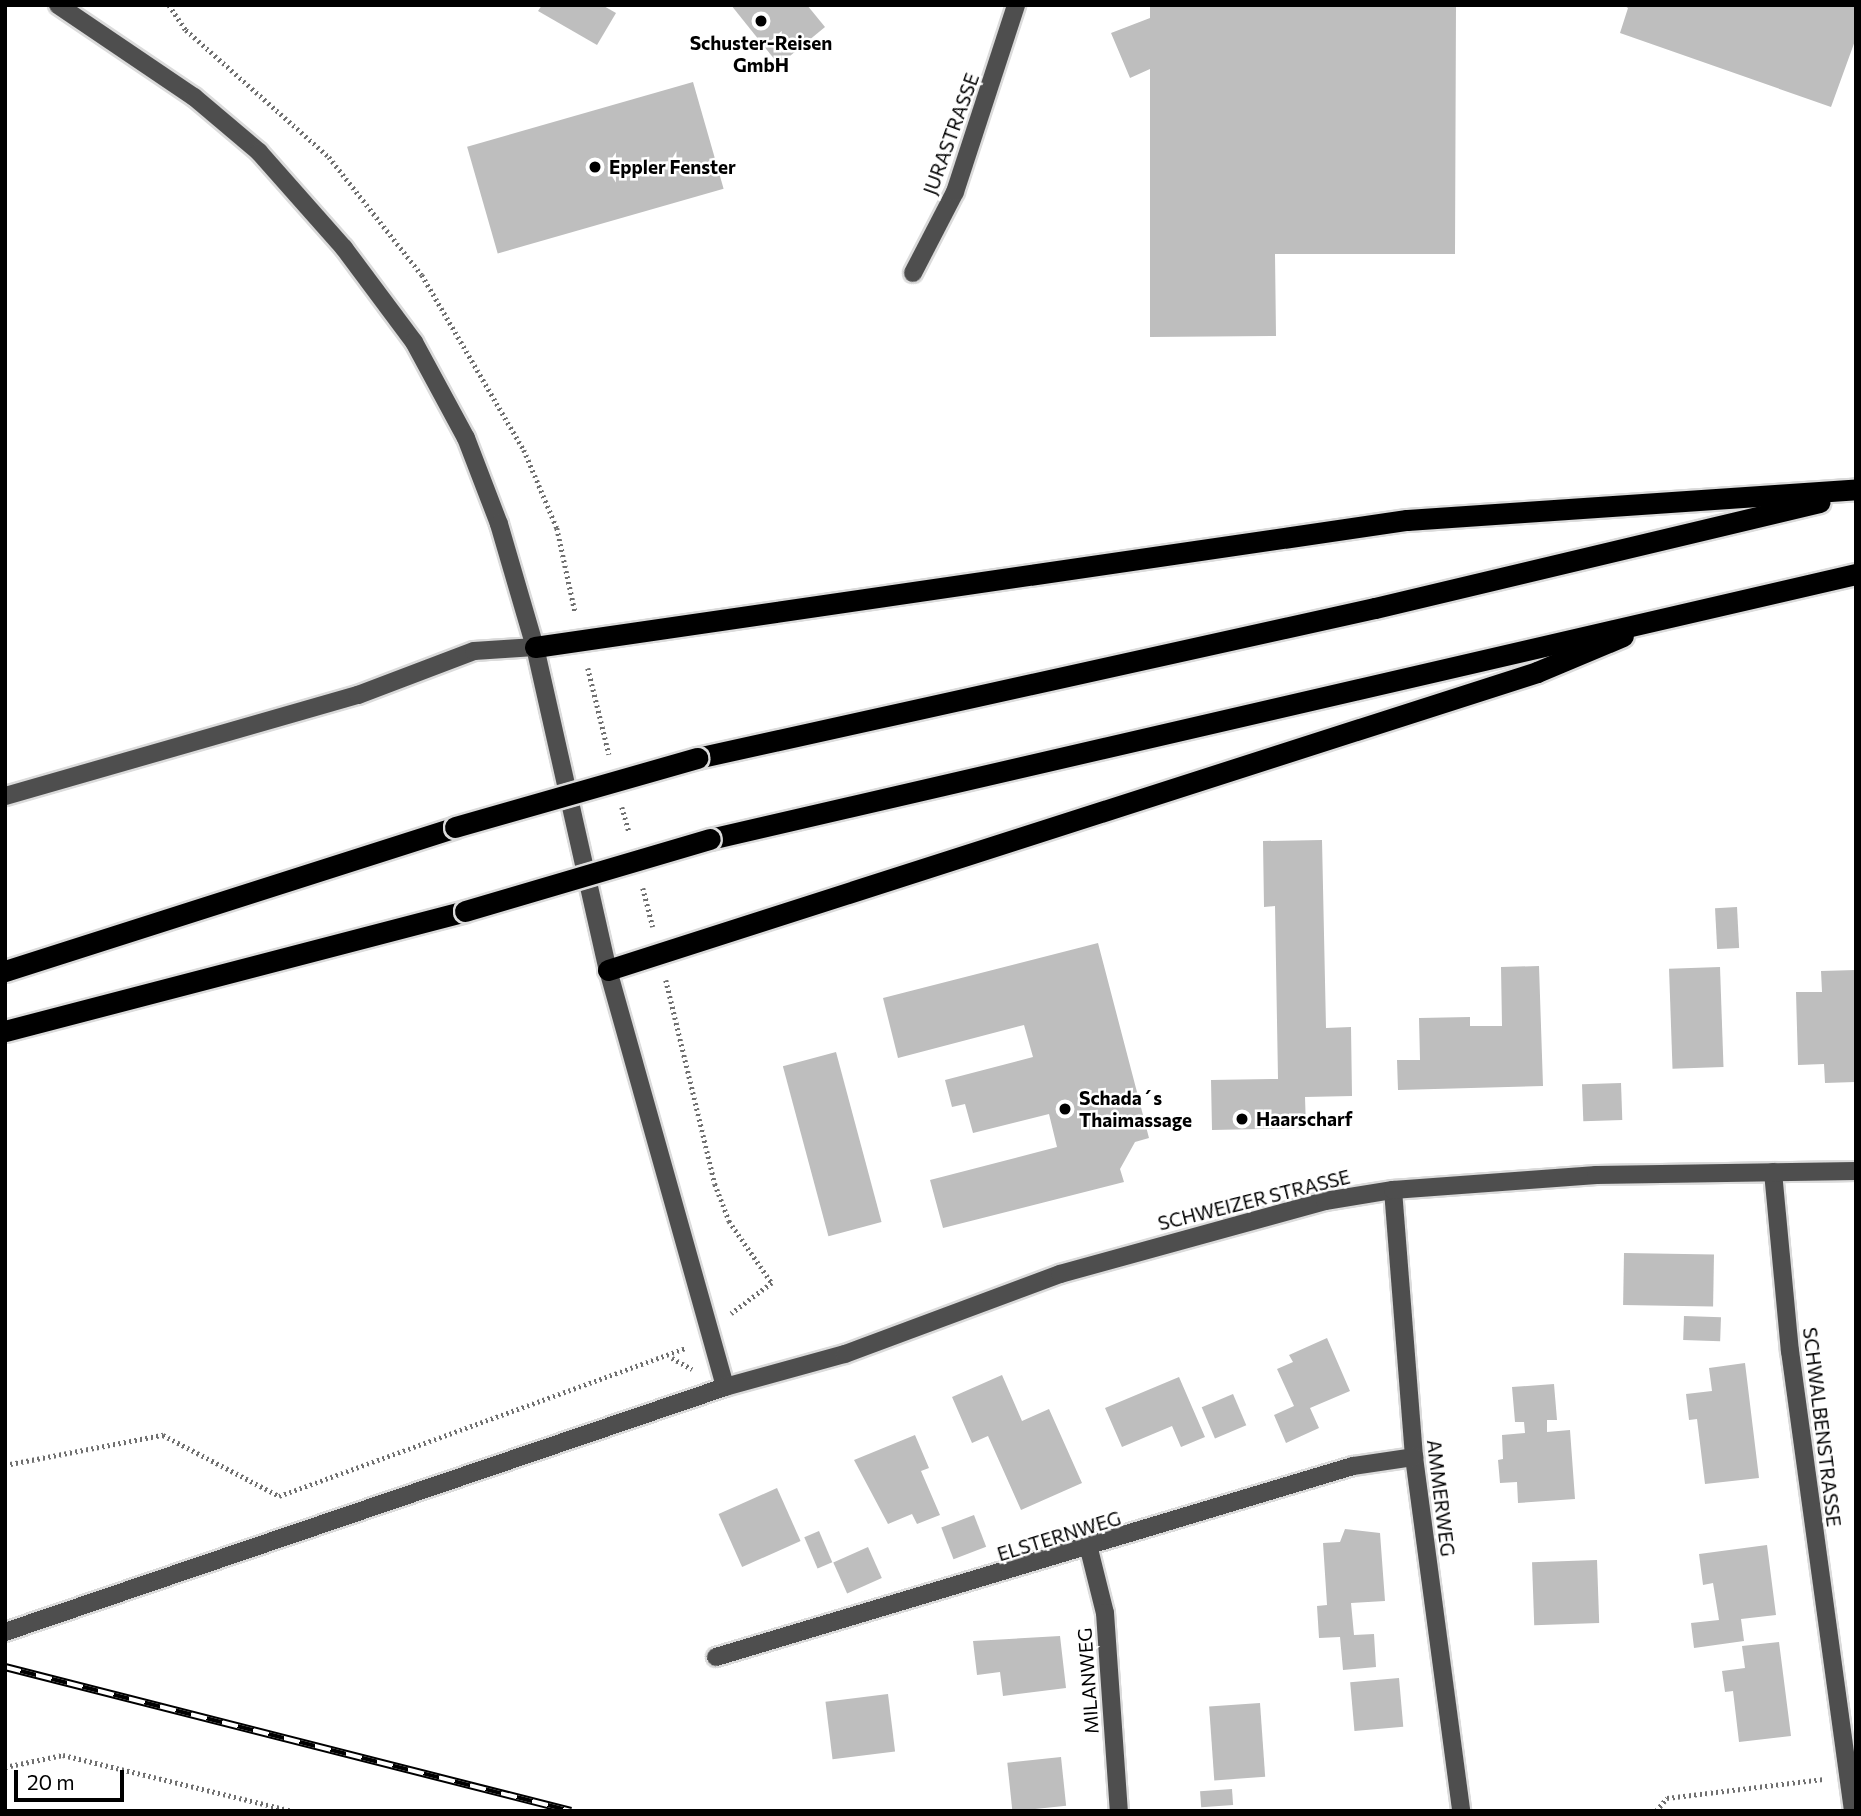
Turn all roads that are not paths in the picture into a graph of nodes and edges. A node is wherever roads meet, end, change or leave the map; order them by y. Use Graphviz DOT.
graph roads {
  1 [pos="58,5"];
  2 [pos="1016,5"];
  3 [pos="913,273"];
  4 [pos="1856,491"];
  5 [pos="1856,574"];
  6 [pos="1675,614"];
  7 [pos="535,647"];
  8 [pos="5,796"];
  9 [pos="608,970"];
  10 [pos="5,971"];
  11 [pos="5,1031"];
  12 [pos="1856,1171"];
  13 [pos="1773,1172"];
  14 [pos="1393,1190"];
  15 [pos="725,1387"];
  16 [pos="1414,1457"];
  17 [pos="1089,1549"];
  18 [pos="5,1632"];
  19 [pos="716,1657"];
  20 [pos="1119,1811"];
  21 [pos="1461,1811"];
  22 [pos="1853,1811"];
  1 -- 7 [label="street"];
  2 -- 3 [label="street, JURASTRASSE"];
  4 -- 7 [label="highway"];
  4 -- 10 [label="highway, bridge"];
  5 -- 6 [label="highway"];
  6 -- 9 [label="highway"];
  6 -- 11 [label="highway, bridge"];
  7 -- 8 [label="street"];
  7 -- 9 [label="street"];
  9 -- 15 [label="street"];
  12 -- 13 [label="street, SCHWEIZER STRASSE"];
  13 -- 14 [label="street, SCHWEIZER STRASSE"];
  13 -- 22 [label="street, SCHWALBENSTRASSE"];
  14 -- 15 [label="street, SCHWEIZER STRASSE"];
  14 -- 16 [label="street, AMMERWEG"];
  15 -- 18 [label="street, SCHWEIZER STRASSE"];
  16 -- 17 [label="street, ELSTERNWEG"];
  16 -- 21 [label="street, AMMERWEG"];
  17 -- 19 [label="street, ELSTERNWEG"];
  17 -- 20 [label="street, MILANWEG"];
}
